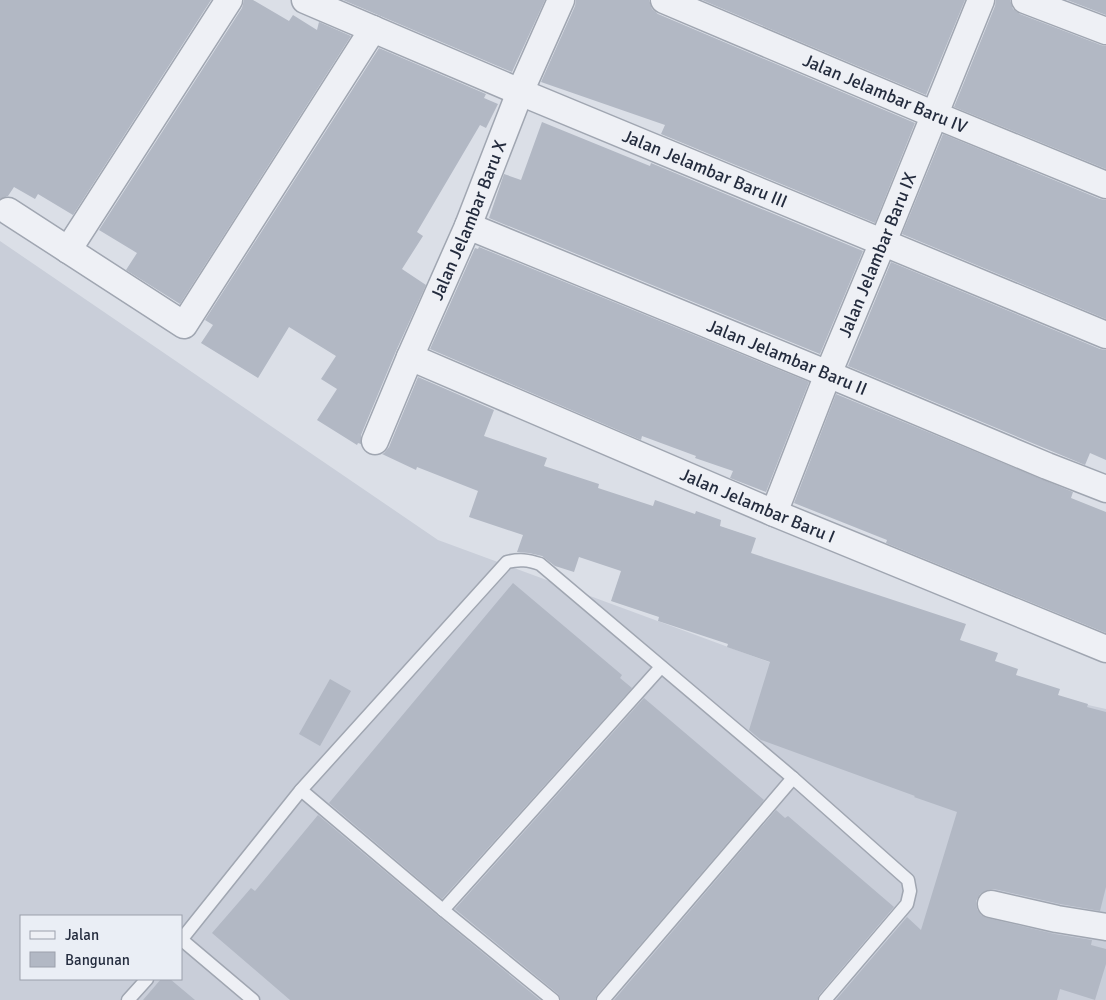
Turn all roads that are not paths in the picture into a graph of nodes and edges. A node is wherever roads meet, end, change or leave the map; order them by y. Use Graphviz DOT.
graph roads {
  1 [pos="229,0"];
  2 [pos="305,0"];
  3 [pos="561,0"];
  4 [pos="664,0"];
  5 [pos="981,0"];
  6 [pos="1025,0"];
  7 [pos="373,28"];
  8 [pos="1106,31"];
  9 [pos="520,92"];
  10 [pos="934,115"];
  11 [pos="1106,185"];
  12 [pos="8,211"];
  13 [pos="468,226"];
  14 [pos="883,242"];
  15 [pos="68,250"];
  16 [pos="1106,336"];
  17 [pos="410,357"];
  18 [pos="828,374"];
  19 [pos="375,441"];
  20 [pos="1106,489"];
  21 [pos="774,513"];
  22 [pos="1106,649"];
  23 [pos="660,667"];
  24 [pos="792,778"];
  25 [pos="301,790"];
  26 [pos="990,904"];
  27 [pos="443,910"];
  28 [pos="1106,928"];
  29 [pos="182,940"];
  30 [pos="146,980"];
  31 [pos="128,1000"];
  32 [pos="253,1000"];
  33 [pos="553,1000"];
  34 [pos="603,1000"];
  35 [pos="825,1000"];
  1 -- 15 [label="street"];
  2 -- 7 [label="street, Jalan Jelambar Baru III"];
  3 -- 9 [label="street, Jalan Jelambar Baru X"];
  4 -- 10 [label="street, Jalan Jelambar Baru IV"];
  5 -- 10 [label="street, Jalan Jelambar Baru IX"];
  6 -- 8 [label="street"];
  7 -- 9 [label="street, Jalan Jelambar Baru III"];
  7 -- 15 [label="street"];
  9 -- 13 [label="street, Jalan Jelambar Baru X"];
  9 -- 14 [label="street, Jalan Jelambar Baru III"];
  10 -- 11 [label="street, Jalan Jelambar Baru IV"];
  10 -- 14 [label="street, Jalan Jelambar Baru IX"];
  12 -- 15 [label="street"];
  13 -- 17 [label="street, Jalan Jelambar Baru X"];
  13 -- 18 [label="street, Jalan Jelambar Baru II"];
  14 -- 16 [label="street, Jalan Jelambar Baru III"];
  14 -- 18 [label="street, Jalan Jelambar Baru IX"];
  17 -- 19 [label="street, Jalan Jelambar Baru X"];
  17 -- 21 [label="street, Jalan Jelambar Baru I"];
  18 -- 20 [label="street, Jalan Jelambar Baru II"];
  18 -- 21 [label="street, Jalan Jelambar Baru IX"];
  21 -- 22 [label="street, Jalan Jelambar Baru I"];
  23 -- 24 [label="lane"];
  23 -- 25 [label="lane"];
  23 -- 27 [label="lane"];
  24 -- 34 [label="lane"];
  24 -- 35 [label="lane"];
  25 -- 27 [label="lane"];
  25 -- 29 [label="lane"];
  26 -- 28 [label="street"];
  27 -- 33 [label="lane"];
  29 -- 32 [label="lane"];
  30 -- 31 [label="lane"];
}
